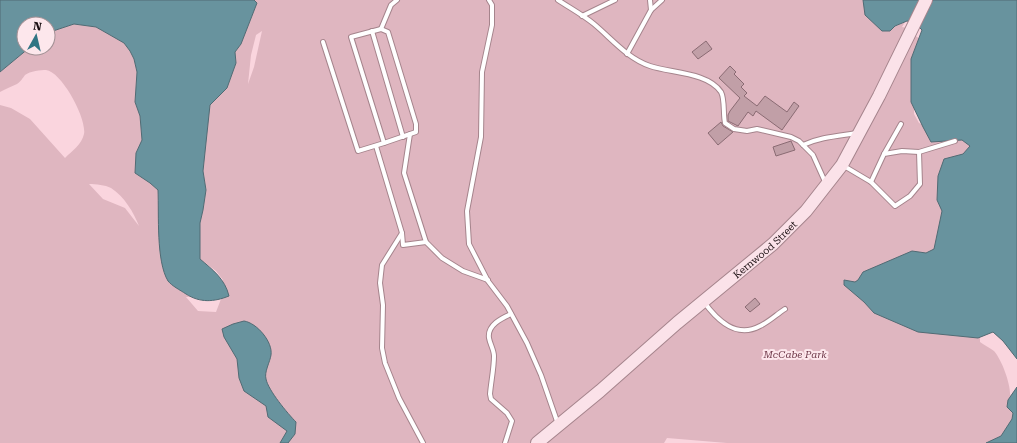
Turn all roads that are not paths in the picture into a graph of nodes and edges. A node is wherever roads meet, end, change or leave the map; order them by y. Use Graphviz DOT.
graph roads {
  1 [pos="397,0"];
  2 [pos="489,0"];
  3 [pos="558,0"];
  4 [pos="615,0"];
  5 [pos="650,0"];
  6 [pos="662,0"];
  7 [pos="926,0"];
  8 [pos="651,10"];
  9 [pos="582,16"];
  10 [pos="381,29"];
  11 [pos="372,31"];
  12 [pos="323,42"];
  13 [pos="627,54"];
  14 [pos="901,124"];
  15 [pos="859,133"];
  16 [pos="410,134"];
  17 [pos="403,137"];
  18 [pos="955,141"];
  19 [pos="384,143"];
  20 [pos="803,145"];
  21 [pos="376,146"];
  22 [pos="919,152"];
  23 [pos="884,154"];
  24 [pos="842,165"];
  25 [pos="871,182"];
  26 [pos="827,185"];
  27 [pos="402,233"];
  28 [pos="426,242"];
  29 [pos="488,280"];
  30 [pos="703,301"];
  31 [pos="785,309"];
  32 [pos="511,314"];
  33 [pos="558,425"];
  34 [pos="423,443"];
  35 [pos="505,443"];
  36 [pos="537,443"];
  1 -- 10 [label="lane"];
  2 -- 29 [label="lane"];
  3 -- 9 [label="lane"];
  4 -- 9 [label="lane"];
  5 -- 8 [label="lane"];
  6 -- 8 [label="lane"];
  7 -- 15 [label="main road, Kernwood Street"];
  8 -- 13 [label="lane"];
  9 -- 13 [label="lane"];
  10 -- 11 [label="lane"];
  10 -- 16 [label="lane"];
  11 -- 17 [label="lane"];
  11 -- 19 [label="lane"];
  12 -- 21 [label="lane"];
  13 -- 20 [label="lane"];
  14 -- 23 [label="lane"];
  15 -- 20 [label="lane"];
  15 -- 24 [label="main road, Kernwood Street"];
  16 -- 17 [label="lane"];
  16 -- 28 [label="lane"];
  17 -- 19 [label="lane"];
  18 -- 22 [label="lane"];
  19 -- 21 [label="lane"];
  20 -- 26 [label="lane"];
  21 -- 27 [label="lane"];
  22 -- 23 [label="lane"];
  22 -- 25 [label="lane"];
  23 -- 25 [label="lane"];
  24 -- 25 [label="lane"];
  24 -- 26 [label="main road, Kernwood Street"];
  26 -- 30 [label="main road, Kernwood Street"];
  27 -- 28 [label="lane"];
  27 -- 34 [label="lane"];
  28 -- 29 [label="lane"];
  29 -- 32 [label="lane"];
  30 -- 31 [label="lane"];
  30 -- 33 [label="main road, Kernwood Street"];
  32 -- 33 [label="lane"];
  32 -- 35 [label="lane"];
  33 -- 36 [label="main road, Kernwood Street"];
}
